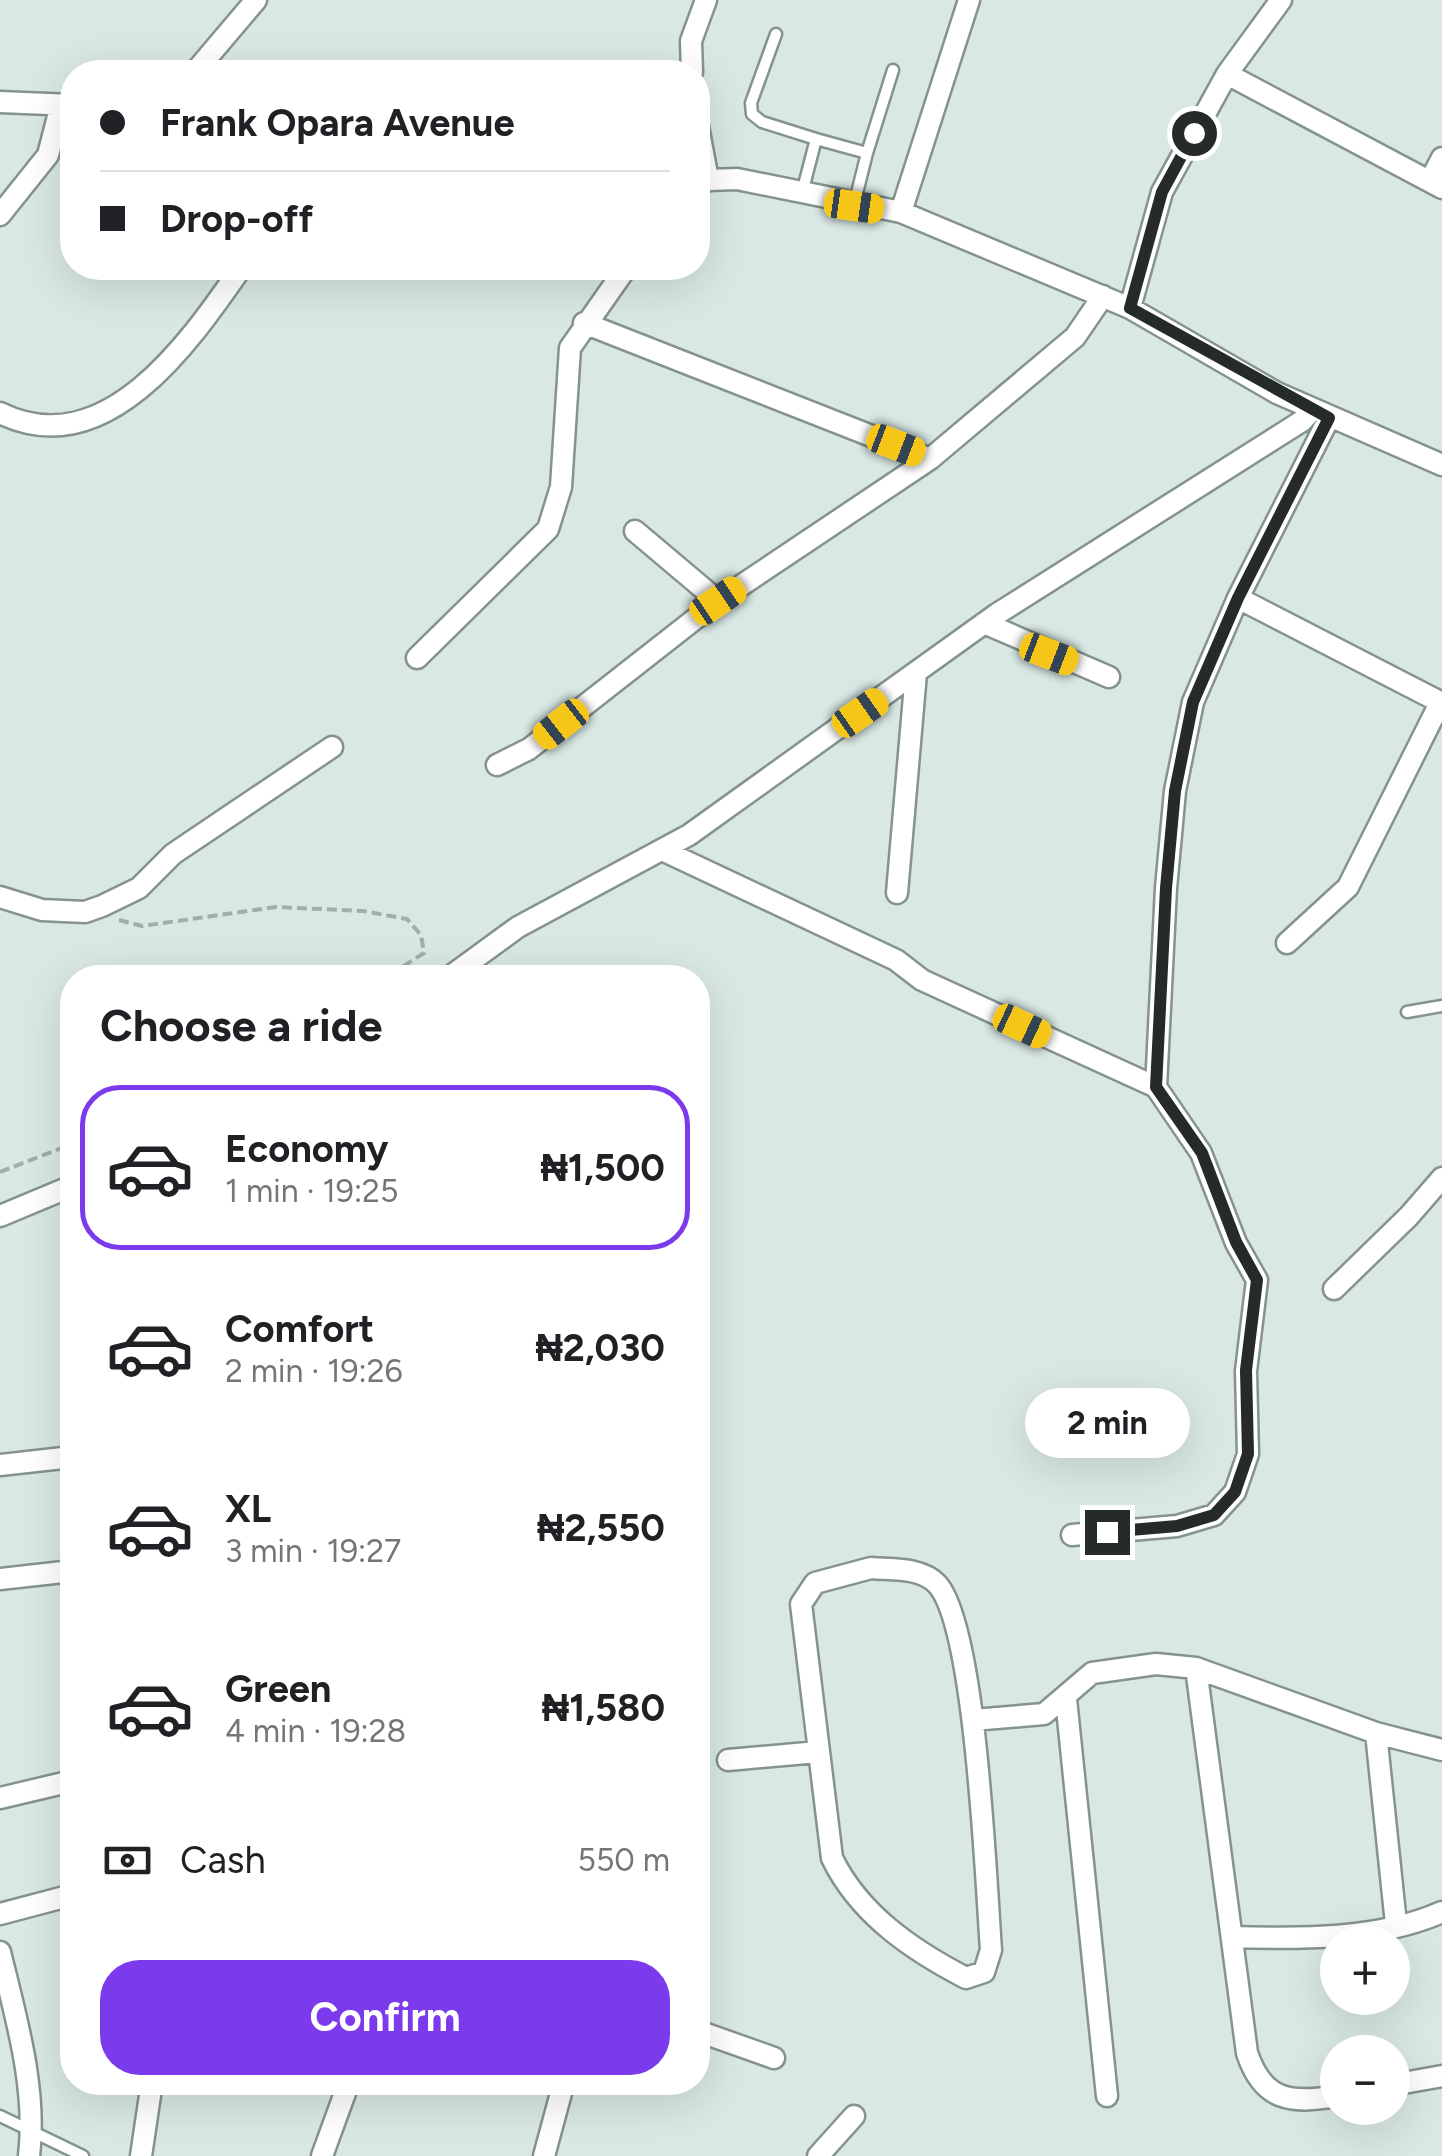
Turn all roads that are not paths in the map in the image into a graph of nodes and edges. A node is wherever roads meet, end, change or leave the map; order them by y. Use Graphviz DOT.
graph roads {
  1 [pos="256,0"];
  2 [pos="706,0"];
  3 [pos="969,0"];
  4 [pos="1281,0"];
  5 [pos="776,34"];
  6 [pos="205,60"];
  7 [pos="692,60"];
  8 [pos="893,70"];
  9 [pos="1226,74"];
  10 [pos="0,102"];
  11 [pos="60,105"];
  12 [pos="60,121"];
  13 [pos="816,139"];
  14 [pos="867,153"];
  15 [pos="1442,158"];
  16 [pos="710,182"];
  17 [pos="1436,184"];
  18 [pos="801,194"];
  19 [pos="854,206"];
  20 [pos="902,212"];
  21 [pos="0,216"];
  22 [pos="233,280"];
  23 [pos="617,280"];
  24 [pos="1103,296"];
  25 [pos="1130,308"];
  26 [pos="584,323"];
  27 [pos="0,412"];
  28 [pos="1320,414"];
  29 [pos="930,459"];
  30 [pos="1442,465"];
  31 [pos="635,531"];
  32 [pos="1238,598"];
  33 [pos="718,601"];
  34 [pos="984,623"];
  35 [pos="417,658"];
  36 [pos="916,673"];
  37 [pos="1109,677"];
  38 [pos="1441,703"];
  39 [pos="332,746"];
  40 [pos="496,764"];
  41 [pos="662,850"];
  42 [pos="896,894"];
  43 [pos="0,897"];
  44 [pos="1287,942"];
  45 [pos="466,965"];
  46 [pos="1442,1006"];
  47 [pos="1407,1012"];
  48 [pos="1156,1087"];
  49 [pos="1442,1178"];
  50 [pos="60,1199"];
  51 [pos="0,1216"];
  52 [pos="1334,1289"];
  53 [pos="60,1458"];
  54 [pos="0,1465"];
  55 [pos="1072,1534"];
  56 [pos="60,1572"];
  57 [pos="0,1579"];
  58 [pos="1196,1668"];
  59 [pos="1066,1699"];
  60 [pos="973,1720"];
  61 [pos="1376,1733"];
  62 [pos="1442,1750"];
  63 [pos="818,1752"];
  64 [pos="728,1760"];
  65 [pos="60,1784"];
  66 [pos="0,1798"];
  67 [pos="60,1898"];
  68 [pos="1442,1912"];
  69 [pos="0,1914"];
  70 [pos="1396,1924"];
  71 [pos="1232,1937"];
  72 [pos="0,1952"];
  73 [pos="710,2035"];
  74 [pos="774,2058"];
  75 [pos="1442,2076"];
  76 [pos="1410,2082"];
  77 [pos="150,2095"];
  78 [pos="344,2095"];
  79 [pos="560,2095"];
  80 [pos="1107,2096"];
  81 [pos="1320,2099"];
  82 [pos="0,2116"];
  83 [pos="854,2116"];
  84 [pos="32,2133"];
  85 [pos="30,2156"];
  86 [pos="83,2156"];
  87 [pos="141,2156"];
  88 [pos="322,2156"];
  89 [pos="544,2156"];
  90 [pos="818,2156"];
  1 -- 6 [label="street"];
  2 -- 7 [label="street"];
  3 -- 20 [label="street"];
  4 -- 9 [label="street"];
  5 -- 13 [label="lane"];
  8 -- 14 [label="lane"];
  9 -- 17 [label="street"];
  9 -- 25 [label="street"];
  10 -- 11 [label="street"];
  12 -- 21 [label="street"];
  13 -- 14 [label="lane"];
  13 -- 18 [label="lane"];
  14 -- 19 [label="lane"];
  15 -- 17 [label="street"];
  16 -- 18 [label="street"];
  18 -- 19 [label="street"];
  19 -- 20 [label="street"];
  20 -- 24 [label="street"];
  22 -- 27 [label="street"];
  23 -- 26 [label="street"];
  24 -- 25 [label="street"];
  24 -- 29 [label="street"];
  25 -- 28 [label="street"];
  26 -- 29 [label="street"];
  26 -- 35 [label="street"];
  28 -- 30 [label="street"];
  28 -- 32 [label="street"];
  28 -- 34 [label="street"];
  29 -- 33 [label="street"];
  31 -- 33 [label="street"];
  32 -- 38 [label="street"];
  32 -- 48 [label="street"];
  33 -- 40 [label="street"];
  34 -- 36 [label="street"];
  34 -- 37 [label="street"];
  36 -- 41 [label="street"];
  36 -- 42 [label="street"];
  38 -- 44 [label="street"];
  39 -- 43 [label="street"];
  41 -- 45 [label="street"];
  41 -- 48 [label="street"];
  46 -- 47 [label="lane"];
  48 -- 55 [label="street"];
  49 -- 52 [label="street"];
  50 -- 51 [label="street"];
  53 -- 54 [label="street"];
  56 -- 57 [label="street"];
  58 -- 59 [label="street"];
  58 -- 61 [label="street"];
  58 -- 71 [label="street"];
  59 -- 60 [label="street"];
  59 -- 80 [label="street"];
  60 -- 63 [label="street"];
  60 -- 63 [label="street"];
  61 -- 62 [label="street"];
  61 -- 70 [label="street"];
  63 -- 64 [label="street"];
  65 -- 66 [label="street"];
  67 -- 69 [label="street"];
  68 -- 70 [label="street"];
  70 -- 71 [label="street"];
  71 -- 81 [label="street"];
  72 -- 84 [label="street"];
  73 -- 74 [label="street"];
  75 -- 76 [label="street"];
  77 -- 87 [label="street"];
  78 -- 88 [label="street"];
  79 -- 89 [label="street"];
  82 -- 84 [label="lane"];
  83 -- 90 [label="street"];
  84 -- 85 [label="street"];
  84 -- 86 [label="lane"];
}
